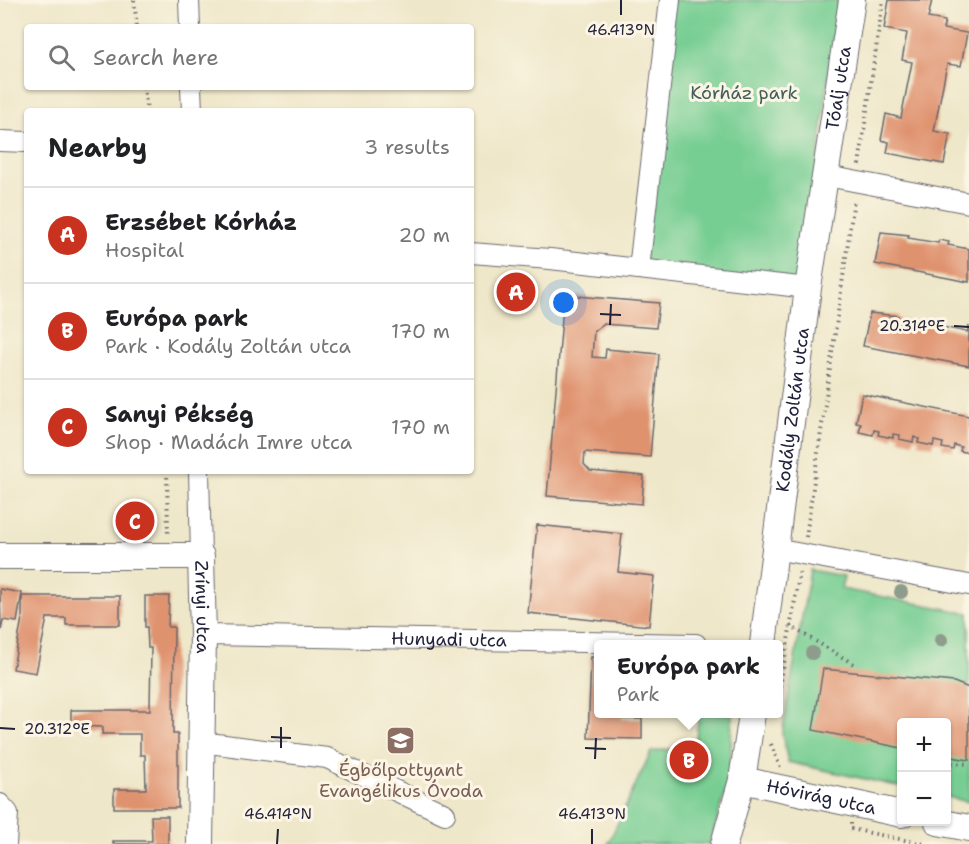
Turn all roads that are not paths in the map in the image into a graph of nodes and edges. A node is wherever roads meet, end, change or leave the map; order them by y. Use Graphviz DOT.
graph roads {
  1 [pos="189,0"];
  2 [pos="670,0"];
  3 [pos="852,0"];
  4 [pos="190,24"];
  5 [pos="191,90"];
  6 [pos="192,108"];
  7 [pos="0,141"];
  8 [pos="24,142"];
  9 [pos="826,176"];
  10 [pos="969,203"];
  11 [pos="474,253"];
  12 [pos="639,269"];
  13 [pos="808,288"];
  14 [pos="199,474"];
  15 [pos="775,549"];
  16 [pos="0,556"];
  17 [pos="201,556"];
  18 [pos="969,585"];
  19 [pos="203,635"];
  20 [pos="764,640"];
  21 [pos="594,643"];
  22 [pos="751,718"];
  23 [pos="201,742"];
  24 [pos="742,780"];
  25 [pos="0,804"];
  26 [pos="897,813"];
  27 [pos="445,814"];
  28 [pos="951,825"];
  29 [pos="969,828"];
  30 [pos="6,844"];
  31 [pos="201,844"];
  32 [pos="724,844"];
  1 -- 4 [label="street"];
  2 -- 12 [label="street"];
  3 -- 9 [label="street, Tóalj utca"];
  5 -- 6 [label="street"];
  7 -- 8 [label="street"];
  9 -- 10 [label="street"];
  9 -- 13 [label="street, Kodály Zoltán utca"];
  11 -- 12 [label="street"];
  12 -- 13 [label="street"];
  13 -- 15 [label="street, Kodály Zoltán utca"];
  14 -- 17 [label="street, Zrínyi utca"];
  15 -- 18 [label="street"];
  15 -- 20 [label="street, Kodály Zoltán utca"];
  16 -- 17 [label="street"];
  17 -- 19 [label="street, Zrínyi utca"];
  19 -- 21 [label="street, Hunyadi utca"];
  19 -- 23 [label="street, Zrínyi utca"];
  22 -- 24 [label="street"];
  23 -- 27 [label="street"];
  23 -- 31 [label="street, Zrínyi utca"];
  24 -- 26 [label="street, Hóvirág utca"];
  24 -- 32 [label="street"];
  25 -- 30 [label="street"];
  28 -- 29 [label="street"];
}
